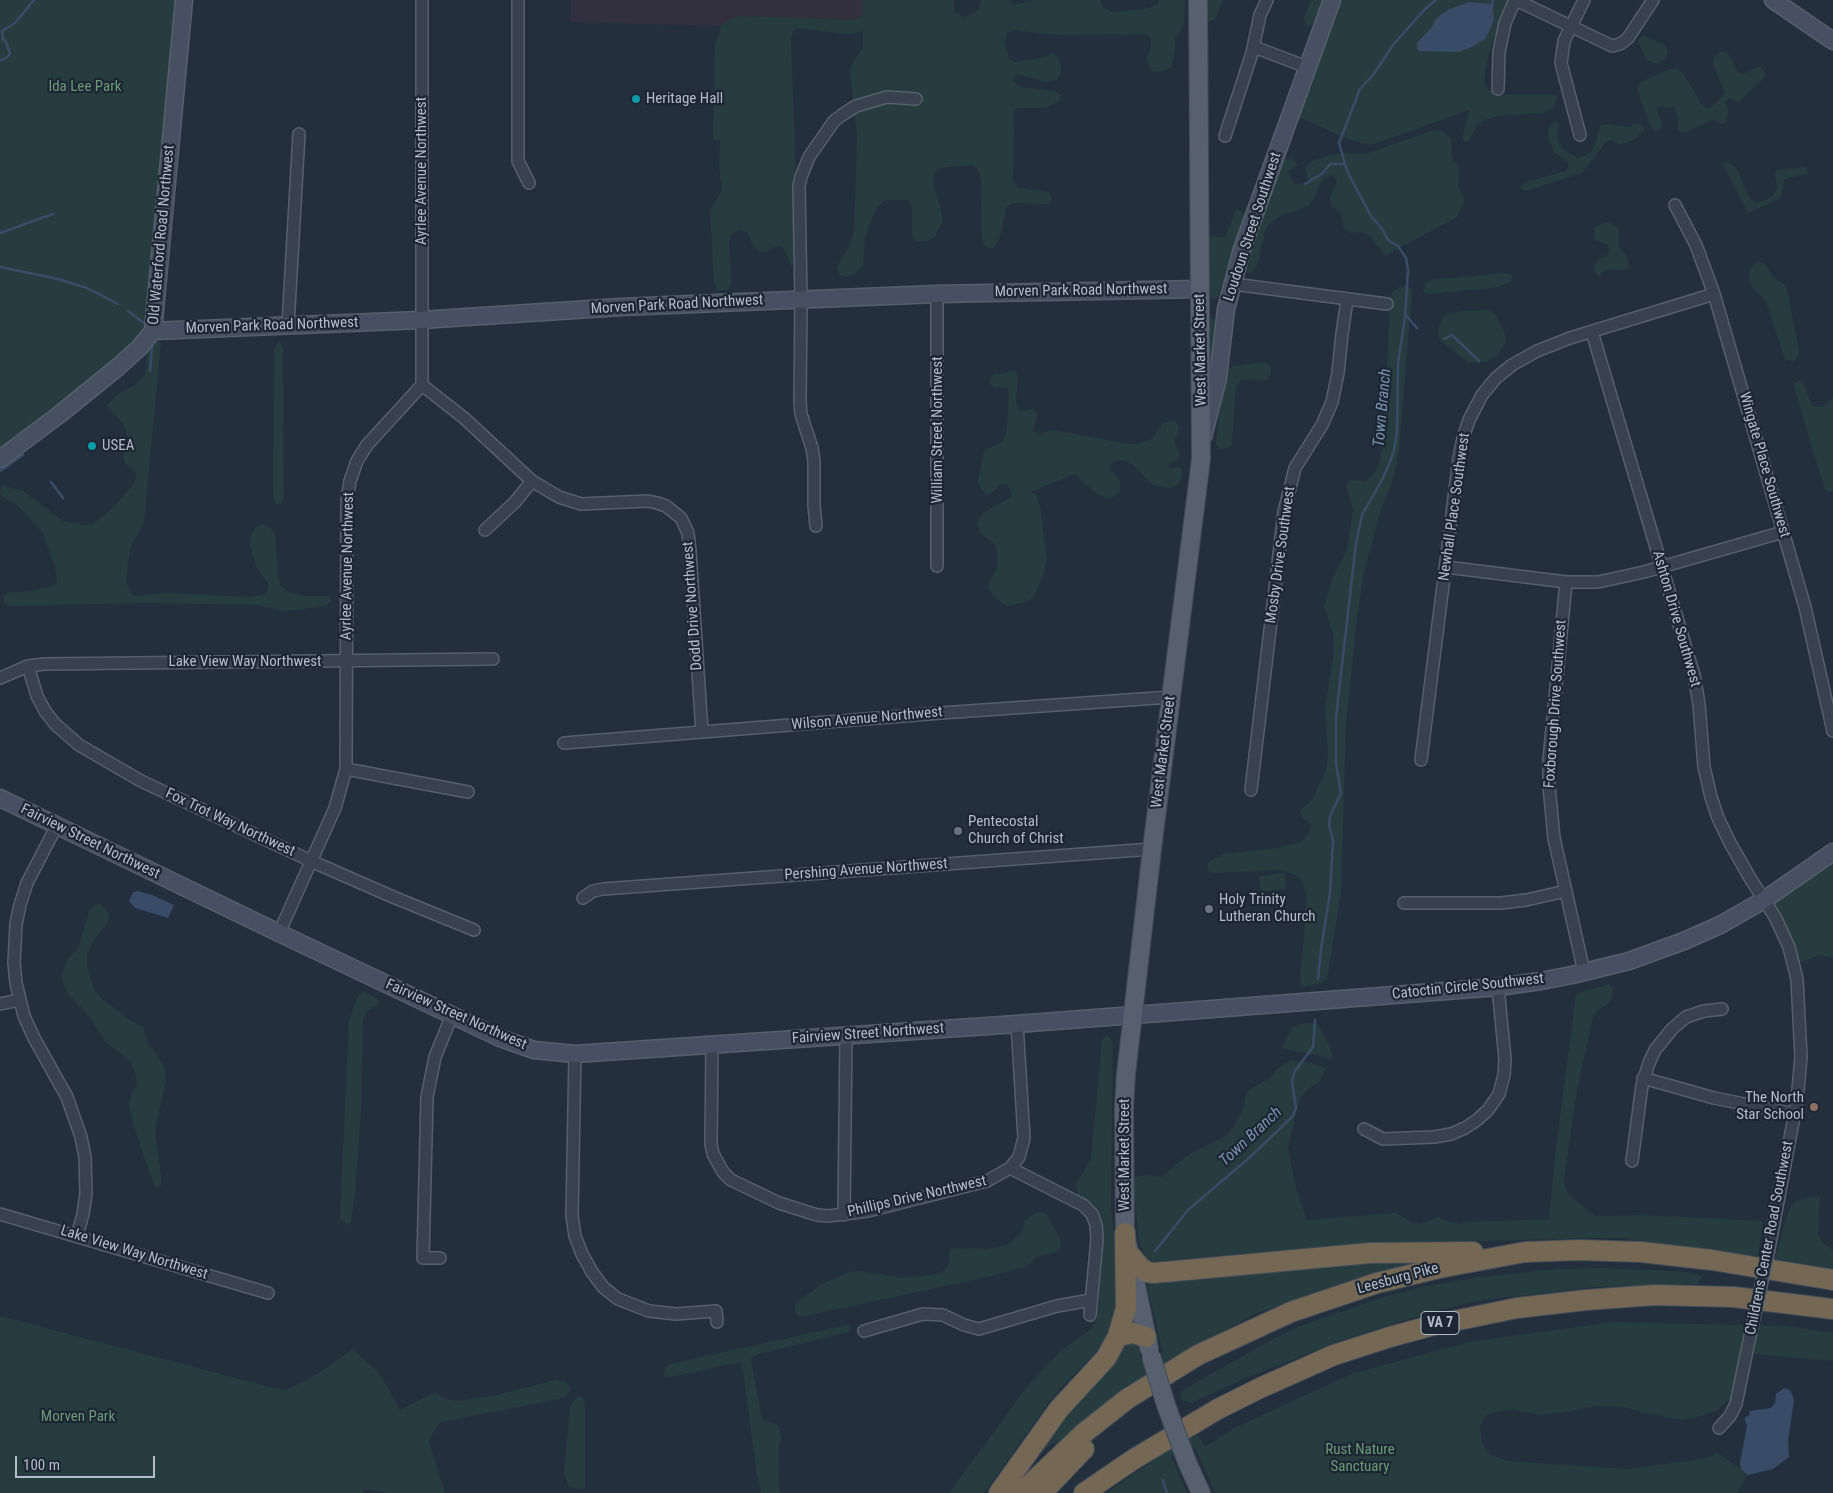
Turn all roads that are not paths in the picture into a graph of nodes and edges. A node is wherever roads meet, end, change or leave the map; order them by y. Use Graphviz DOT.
graph roads {
  1 [pos="184,0"];
  2 [pos="422,0"];
  3 [pos="518,0"];
  4 [pos="1198,0"];
  5 [pos="1267,0"];
  6 [pos="1332,0"];
  7 [pos="1515,0"];
  8 [pos="1584,0"];
  9 [pos="1653,0"];
  10 [pos="1773,0"];
  11 [pos="1570,26"];
  12 [pos="1833,41"];
  13 [pos="1253,50"];
  14 [pos="1306,70"];
  15 [pos="1498,89"];
  16 [pos="916,99"];
  17 [pos="299,134"];
  18 [pos="1580,135"];
  19 [pos="1225,136"];
  20 [pos="529,182"];
  21 [pos="1675,205"];
  22 [pos="1232,284"];
  23 [pos="1200,289"];
  24 [pos="937,294"];
  25 [pos="1714,294"];
  26 [pos="801,299"];
  27 [pos="1347,300"];
  28 [pos="1387,304"];
  29 [pos="1201,308"];
  30 [pos="1226,309"];
  31 [pos="421,320"];
  32 [pos="288,325"];
  33 [pos="154,331"];
  34 [pos="1592,332"];
  35 [pos="422,385"];
  36 [pos="1202,443"];
  37 [pos="0,459"];
  38 [pos="532,480"];
  39 [pos="816,526"];
  40 [pos="485,530"];
  41 [pos="1783,532"];
  42 [pos="937,566"];
  43 [pos="1446,567"];
  44 [pos="1662,567"];
  45 [pos="1566,582"];
  46 [pos="493,659"];
  47 [pos="347,662"];
  48 [pos="28,666"];
  49 [pos="0,678"];
  50 [pos="1171,697"];
  51 [pos="1833,731"];
  52 [pos="702,732"];
  53 [pos="564,743"];
  54 [pos="1421,760"];
  55 [pos="346,769"];
  56 [pos="1251,790"];
  57 [pos="468,792"];
  58 [pos="0,798"];
  59 [pos="58,825"];
  60 [pos="1152,849"];
  61 [pos="1833,852"];
  62 [pos="311,861"];
  63 [pos="1566,891"];
  64 [pos="583,898"];
  65 [pos="1764,900"];
  66 [pos="1404,904"];
  67 [pos="474,930"];
  68 [pos="279,933"];
  69 [pos="1584,972"];
  70 [pos="1498,988"];
  71 [pos="19,1000"];
  72 [pos="0,1004"];
  73 [pos="1722,1009"];
  74 [pos="452,1015"];
  75 [pos="1133,1015"];
  76 [pos="1017,1024"];
  77 [pos="846,1036"];
  78 [pos="712,1045"];
  79 [pos="575,1054"];
  80 [pos="1644,1078"];
  81 [pos="1795,1114"];
  82 [pos="1364,1129"];
  83 [pos="1632,1161"];
  84 [pos="1010,1168"];
  85 [pos="0,1214"];
  86 [pos="844,1214"];
  87 [pos="1125,1232"];
  88 [pos="77,1236"];
  89 [pos="1525,1252"];
  90 [pos="1131,1256"];
  91 [pos="440,1258"];
  92 [pos="1833,1280"];
  93 [pos="268,1293"];
  94 [pos="1091,1300"];
  95 [pos="1833,1309"];
  96 [pos="1090,1315"];
  97 [pos="717,1322"];
  98 [pos="864,1331"];
  99 [pos="1118,1336"];
  100 [pos="1149,1346"];
  101 [pos="1128,1399"];
  102 [pos="1719,1428"];
  103 [pos="1090,1490"];
  104 [pos="1000,1493"];
  105 [pos="1021,1493"];
  106 [pos="1042,1493"];
  107 [pos="1201,1493"];
  1 -- 33 [label="street, Old Waterford Road Northwest"];
  2 -- 31 [label="street, Ayrlee Avenue Northwest"];
  3 -- 20 [label="street"];
  4 -- 23 [label="main road, West Market Street"];
  5 -- 13 [label="street"];
  6 -- 14 [label="street, Loudoun Street Southwest"];
  7 -- 11 [label="street"];
  7 -- 15 [label="street"];
  8 -- 11 [label="street"];
  9 -- 11 [label="street"];
  10 -- 12 [label="street"];
  11 -- 18 [label="street"];
  13 -- 14 [label="street"];
  13 -- 19 [label="street"];
  14 -- 22 [label="street, Loudoun Street Southwest"];
  16 -- 26 [label="street"];
  17 -- 32 [label="street"];
  21 -- 25 [label="street, Wingate Place Southwest"];
  22 -- 27 [label="street"];
  22 -- 30 [label="street, Loudoun Street Southwest"];
  23 -- 24 [label="street, Morven Park Road Northwest"];
  23 -- 29 [label="main road, West Market Street"];
  24 -- 26 [label="street, Morven Park Road Northwest"];
  24 -- 42 [label="street, William Street Northwest"];
  25 -- 34 [label="street, Newhall Place Southwest"];
  25 -- 41 [label="street, Wingate Place Southwest"];
  26 -- 31 [label="street, Morven Park Road Northwest"];
  26 -- 39 [label="street"];
  27 -- 28 [label="street"];
  27 -- 56 [label="street, Mosby Drive Southwest"];
  29 -- 30 [label="street"];
  29 -- 36 [label="main road, West Market Street"];
  30 -- 36 [label="street, Loudoun Street Southwest"];
  31 -- 32 [label="street, Morven Park Road Northwest"];
  31 -- 35 [label="street, Ayrlee Avenue Northwest"];
  32 -- 33 [label="street, Morven Park Road Northwest"];
  33 -- 37 [label="street, Old Waterford Road Northwest"];
  34 -- 43 [label="street, Newhall Place Southwest"];
  34 -- 44 [label="street, Ashton Drive Southwest"];
  35 -- 38 [label="street, Dodd Drive Northwest"];
  35 -- 47 [label="street, Ayrlee Avenue Northwest"];
  36 -- 50 [label="main road, West Market Street"];
  38 -- 40 [label="street"];
  38 -- 52 [label="street, Dodd Drive Northwest"];
  41 -- 44 [label="street"];
  41 -- 51 [label="street, Wingate Place Southwest"];
  43 -- 45 [label="street"];
  43 -- 54 [label="street, Newhall Place Southwest"];
  44 -- 45 [label="street"];
  44 -- 65 [label="street, Ashton Drive Southwest"];
  45 -- 63 [label="street, Foxborough Drive Southwest"];
  46 -- 47 [label="street, Lake View Way Northwest"];
  47 -- 48 [label="street, Lake View Way Northwest"];
  47 -- 55 [label="street, Ayrlee Avenue Northwest"];
  48 -- 49 [label="street, Lake View Way Northwest"];
  48 -- 62 [label="street, Fox Trot Way Northwest"];
  50 -- 52 [label="street, Wilson Avenue Northwest"];
  50 -- 60 [label="main road, West Market Street"];
  52 -- 53 [label="street, Wilson Avenue Northwest"];
  55 -- 57 [label="street"];
  55 -- 62 [label="street, Ayrlee Avenue Northwest"];
  58 -- 59 [label="street, Fairview Street Northwest"];
  59 -- 68 [label="street, Fairview Street Northwest"];
  59 -- 71 [label="street"];
  60 -- 64 [label="street, Pershing Avenue Northwest"];
  60 -- 75 [label="main road, West Market Street"];
  61 -- 65 [label="street, Catoctin Circle Southwest"];
  62 -- 67 [label="street, Fox Trot Way Northwest"];
  62 -- 68 [label="street, Ayrlee Avenue Northwest"];
  63 -- 66 [label="street"];
  63 -- 69 [label="street, Foxborough Drive Southwest"];
  65 -- 69 [label="street, Catoctin Circle Southwest"];
  65 -- 81 [label="street, Childrens Center Road Southwest"];
  68 -- 74 [label="street, Fairview Street Northwest"];
  69 -- 70 [label="street, Catoctin Circle Southwest"];
  70 -- 75 [label="street, Catoctin Circle Southwest"];
  70 -- 82 [label="street"];
  71 -- 72 [label="street"];
  71 -- 88 [label="street"];
  73 -- 80 [label="street"];
  74 -- 79 [label="street, Fairview Street Northwest"];
  74 -- 91 [label="street"];
  75 -- 76 [label="street, Fairview Street Northwest"];
  75 -- 87 [label="main road, West Market Street"];
  76 -- 77 [label="street, Fairview Street Northwest"];
  76 -- 84 [label="street"];
  77 -- 78 [label="street, Fairview Street Northwest"];
  77 -- 86 [label="street"];
  78 -- 79 [label="street, Fairview Street Northwest"];
  78 -- 86 [label="street, Phillips Drive Northwest"];
  79 -- 97 [label="street"];
  80 -- 81 [label="street"];
  80 -- 83 [label="street"];
  81 -- 102 [label="street, Childrens Center Road Southwest, bridge"];
  84 -- 86 [label="street, Phillips Drive Northwest"];
  84 -- 94 [label="street"];
  85 -- 88 [label="street, Lake View Way Northwest"];
  87 -- 90 [label="main road, West Market Street"];
  87 -- 99 [label="highway"];
  88 -- 93 [label="street, Lake View Way Northwest"];
  89 -- 90 [label="highway"];
  89 -- 92 [label="highway, Leesburg Pike"];
  89 -- 101 [label="highway, Leesburg Pike"];
  90 -- 100 [label="main road, West Market Street"];
  94 -- 96 [label="street"];
  94 -- 98 [label="street"];
  95 -- 103 [label="highway, VA 7"];
  99 -- 100 [label="highway"];
  99 -- 104 [label="highway"];
  100 -- 107 [label="main road, West Market Street, bridge"];
  101 -- 105 [label="highway, Leesburg Pike"];
  101 -- 106 [label="highway"];
}
